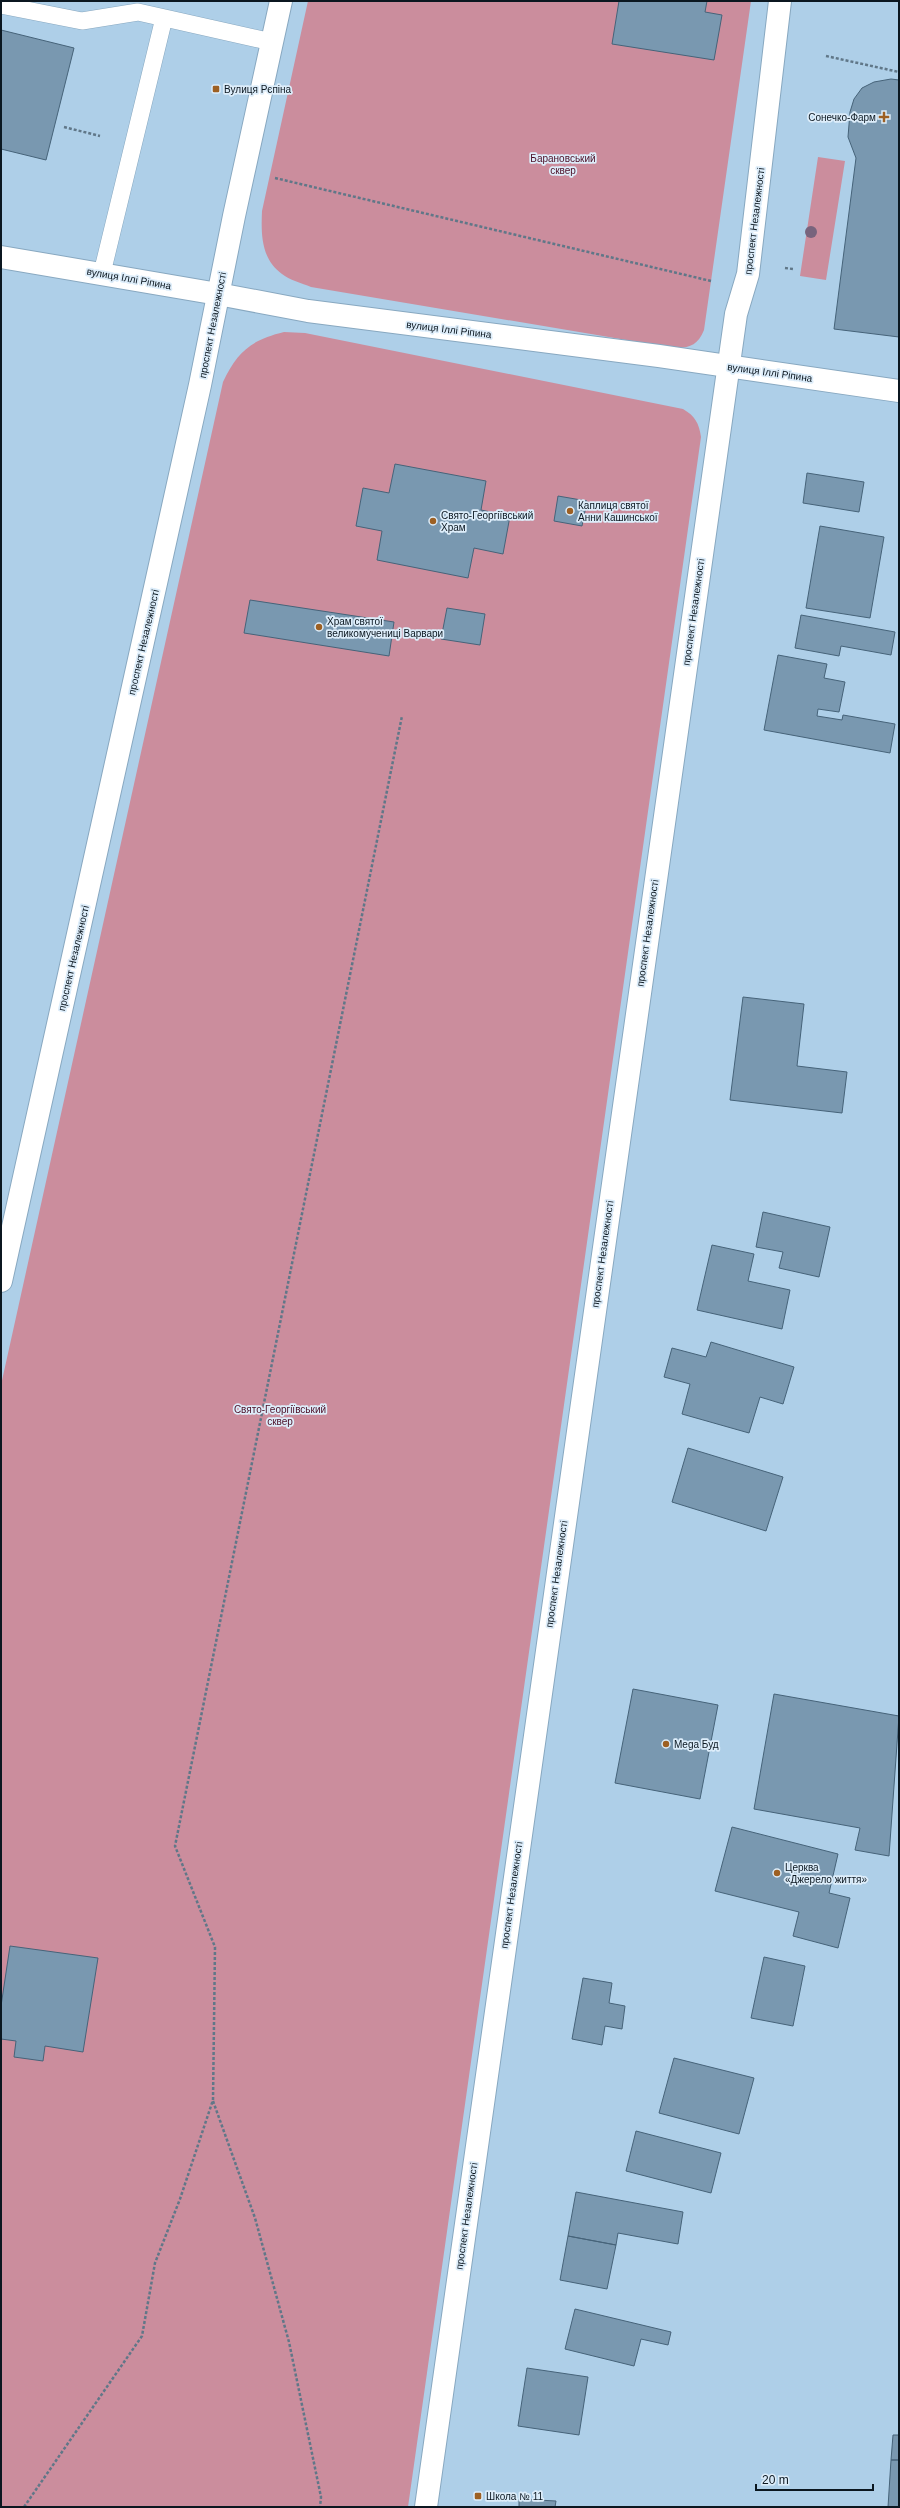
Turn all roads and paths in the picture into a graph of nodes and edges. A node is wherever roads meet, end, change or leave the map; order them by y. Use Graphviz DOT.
graph roads {
  1 [pos="281,1"];
  2 [pos="780,1"];
  3 [pos="1,5"];
  4 [pos="164,18"];
  5 [pos="272,42"];
  6 [pos="826,56"];
  7 [pos="899,72"];
  8 [pos="64,127"];
  9 [pos="100,136"];
  10 [pos="270,177"];
  11 [pos="1,257"];
  12 [pos="785,268"];
  13 [pos="793,269"];
  14 [pos="102,273"];
  15 [pos="710,281"];
  16 [pos="218,294"];
  17 [pos="728,366"];
  18 [pos="899,391"];
  19 [pos="402,716"];
  20 [pos="1,1281"];
  21 [pos="213,2100"];
  22 [pos="24,2507"];
  23 [pos="320,2507"];
  24 [pos="426,2507"];
  1 -- 5 [label="main road, проспект Незалежності"];
  2 -- 17 [label="main road, проспект Незалежності"];
  3 -- 4 [label="lane"];
  4 -- 5 [label="lane"];
  4 -- 14 [label="lane"];
  5 -- 16 [label="main road, проспект Незалежності"];
  6 -- 7 [label="path"];
  8 -- 9 [label="path"];
  10 -- 15 [label="path"];
  11 -- 14 [label="main road, вулиця Іллі Ріпина"];
  12 -- 13 [label="path"];
  14 -- 16 [label="main road, вулиця Іллі Ріпина"];
  16 -- 17 [label="main road, вулиця Іллі Ріпина"];
  16 -- 20 [label="main road, проспект Незалежності"];
  17 -- 18 [label="main road, вулиця Іллі Ріпина"];
  17 -- 24 [label="main road, проспект Незалежності"];
  19 -- 21 [label="path"];
  21 -- 22 [label="path"];
  21 -- 23 [label="path"];
}
